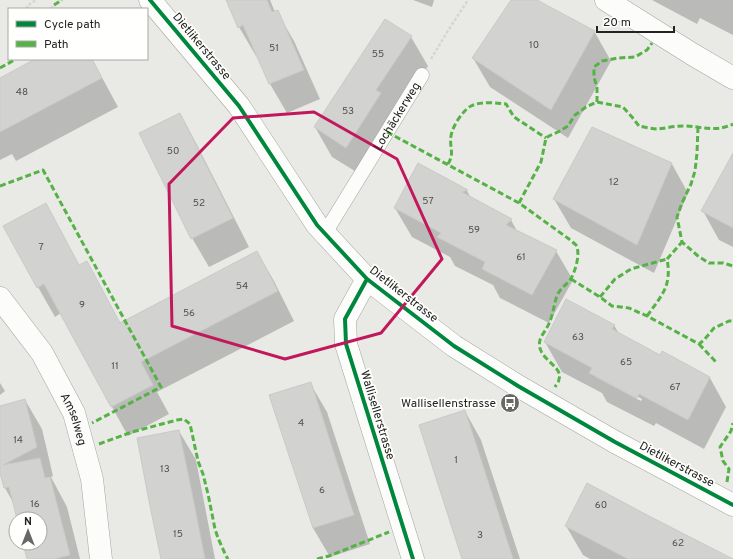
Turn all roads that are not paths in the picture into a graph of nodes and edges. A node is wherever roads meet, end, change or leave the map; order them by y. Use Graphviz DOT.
graph roads {
  1 [pos="150,0"];
  2 [pos="606,0"];
  3 [pos="422,75"];
  4 [pos="733,78"];
  5 [pos="325,233"];
  6 [pos="367,280"];
  7 [pos="0,298"];
  8 [pos="733,505"];
  9 [pos="101,559"];
  10 [pos="413,559"];
  1 -- 5 [label="street, Dietlikerstrasse"];
  2 -- 4 [label="street"];
  3 -- 5 [label="lane, Lochäckerweg"];
  5 -- 6 [label="street, Dietlikerstrasse"];
  6 -- 8 [label="street, Dietlikerstrasse"];
  6 -- 10 [label="street, Wallisellerstrasse"];
  7 -- 9 [label="street, Amselweg"];
}
